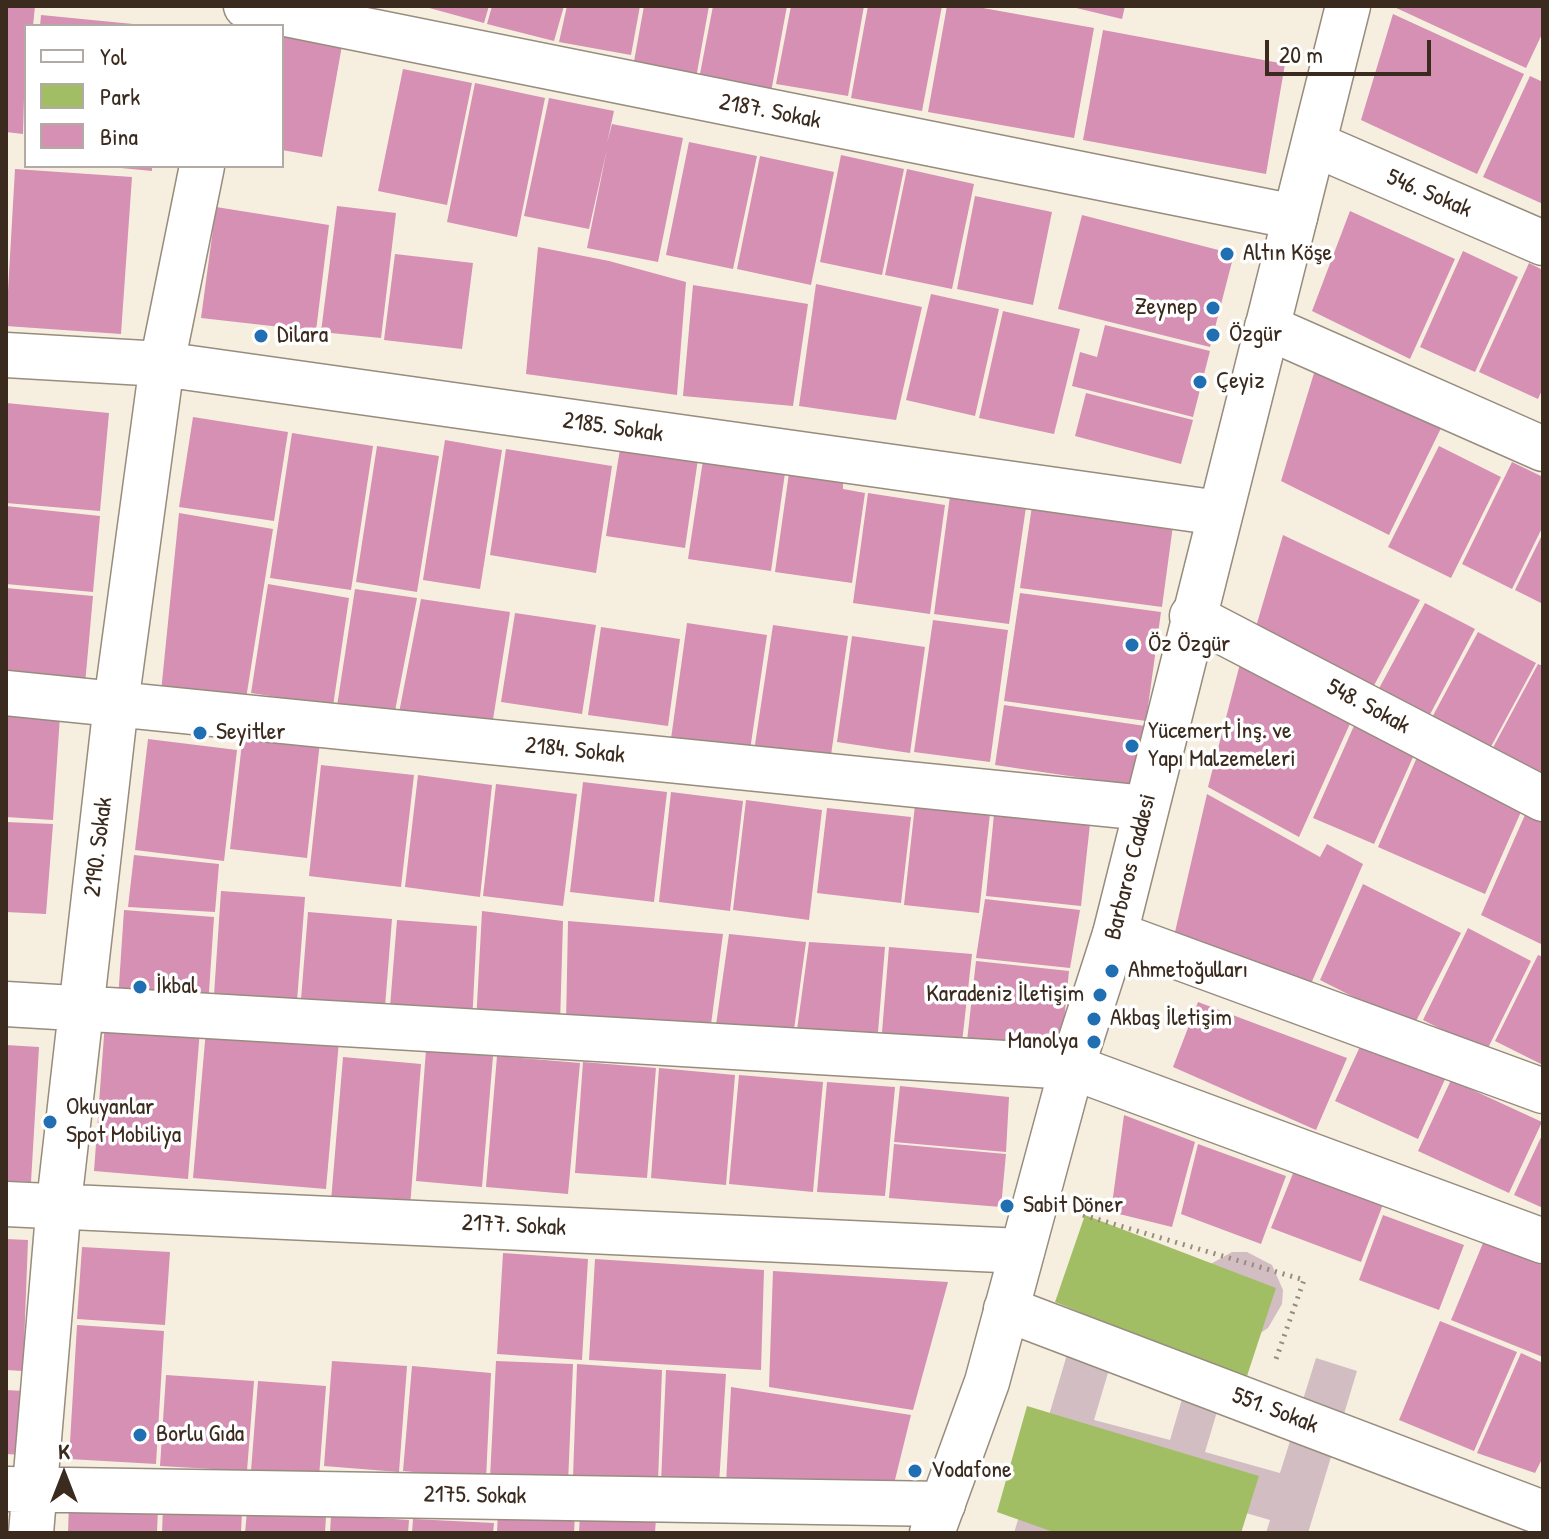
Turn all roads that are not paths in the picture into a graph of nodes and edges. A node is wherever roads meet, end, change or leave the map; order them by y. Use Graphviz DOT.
graph roads {
  1 [pos="246,6"];
  2 [pos="1348,6"];
  3 [pos="1314,144"];
  4 [pos="202,168"];
  5 [pos="1295,217"];
  6 [pos="1543,243"];
  7 [pos="1267,327"];
  8 [pos="6,355"];
  9 [pos="162,364"];
  10 [pos="1543,449"];
  11 [pos="1219,513"];
  12 [pos="1192,616"];
  13 [pos="6,693"];
  14 [pos="116,704"];
  15 [pos="1543,799"];
  16 [pos="1145,808"];
  17 [pos="1115,934"];
  18 [pos="6,1004"];
  19 [pos="80,1010"];
  20 [pos="1072,1067"];
  21 [pos="1543,1091"];
  22 [pos="59,1203"];
  23 [pos="6,1204"];
  24 [pos="1543,1241"];
  25 [pos="1022,1251"];
  26 [pos="1006,1309"];
  27 [pos="21,1489"];
  28 [pos="1543,1513"];
  29 [pos="938,1518"];
  30 [pos="31,1533"];
  1 -- 5 [label="street, 2187. Sokak"];
  2 -- 3 [label="street, Barbaros Caddesi"];
  3 -- 5 [label="street, Barbaros Caddesi"];
  3 -- 6 [label="street, 546. Sokak"];
  4 -- 9 [label="street, 2190. Sokak"];
  5 -- 7 [label="street, Barbaros Caddesi"];
  7 -- 10 [label="street"];
  7 -- 11 [label="street, Barbaros Caddesi"];
  8 -- 9 [label="street, 2185. Sokak"];
  9 -- 11 [label="street, 2185. Sokak"];
  9 -- 14 [label="street, 2190. Sokak"];
  11 -- 12 [label="street, Barbaros Caddesi"];
  12 -- 15 [label="street, 548. Sokak"];
  12 -- 16 [label="street, Barbaros Caddesi"];
  13 -- 14 [label="street, 2184. Sokak"];
  14 -- 16 [label="street, 2184. Sokak"];
  14 -- 19 [label="street, 2190. Sokak"];
  16 -- 17 [label="street, Barbaros Caddesi"];
  17 -- 20 [label="street, Barbaros Caddesi"];
  17 -- 21 [label="street"];
  18 -- 19 [label="street"];
  19 -- 20 [label="street"];
  19 -- 22 [label="street, 2190. Sokak"];
  20 -- 24 [label="street"];
  20 -- 25 [label="street, Barbaros Caddesi"];
  22 -- 23 [label="street, 2177. Sokak"];
  22 -- 25 [label="street, 2177. Sokak"];
  22 -- 27 [label="street, 2190. Sokak"];
  25 -- 26 [label="street, Barbaros Caddesi"];
  26 -- 28 [label="street, 551. Sokak"];
  26 -- 29 [label="street, Barbaros Caddesi"];
  27 -- 29 [label="street, 2175. Sokak"];
  27 -- 30 [label="street, 2190. Sokak"];
}
